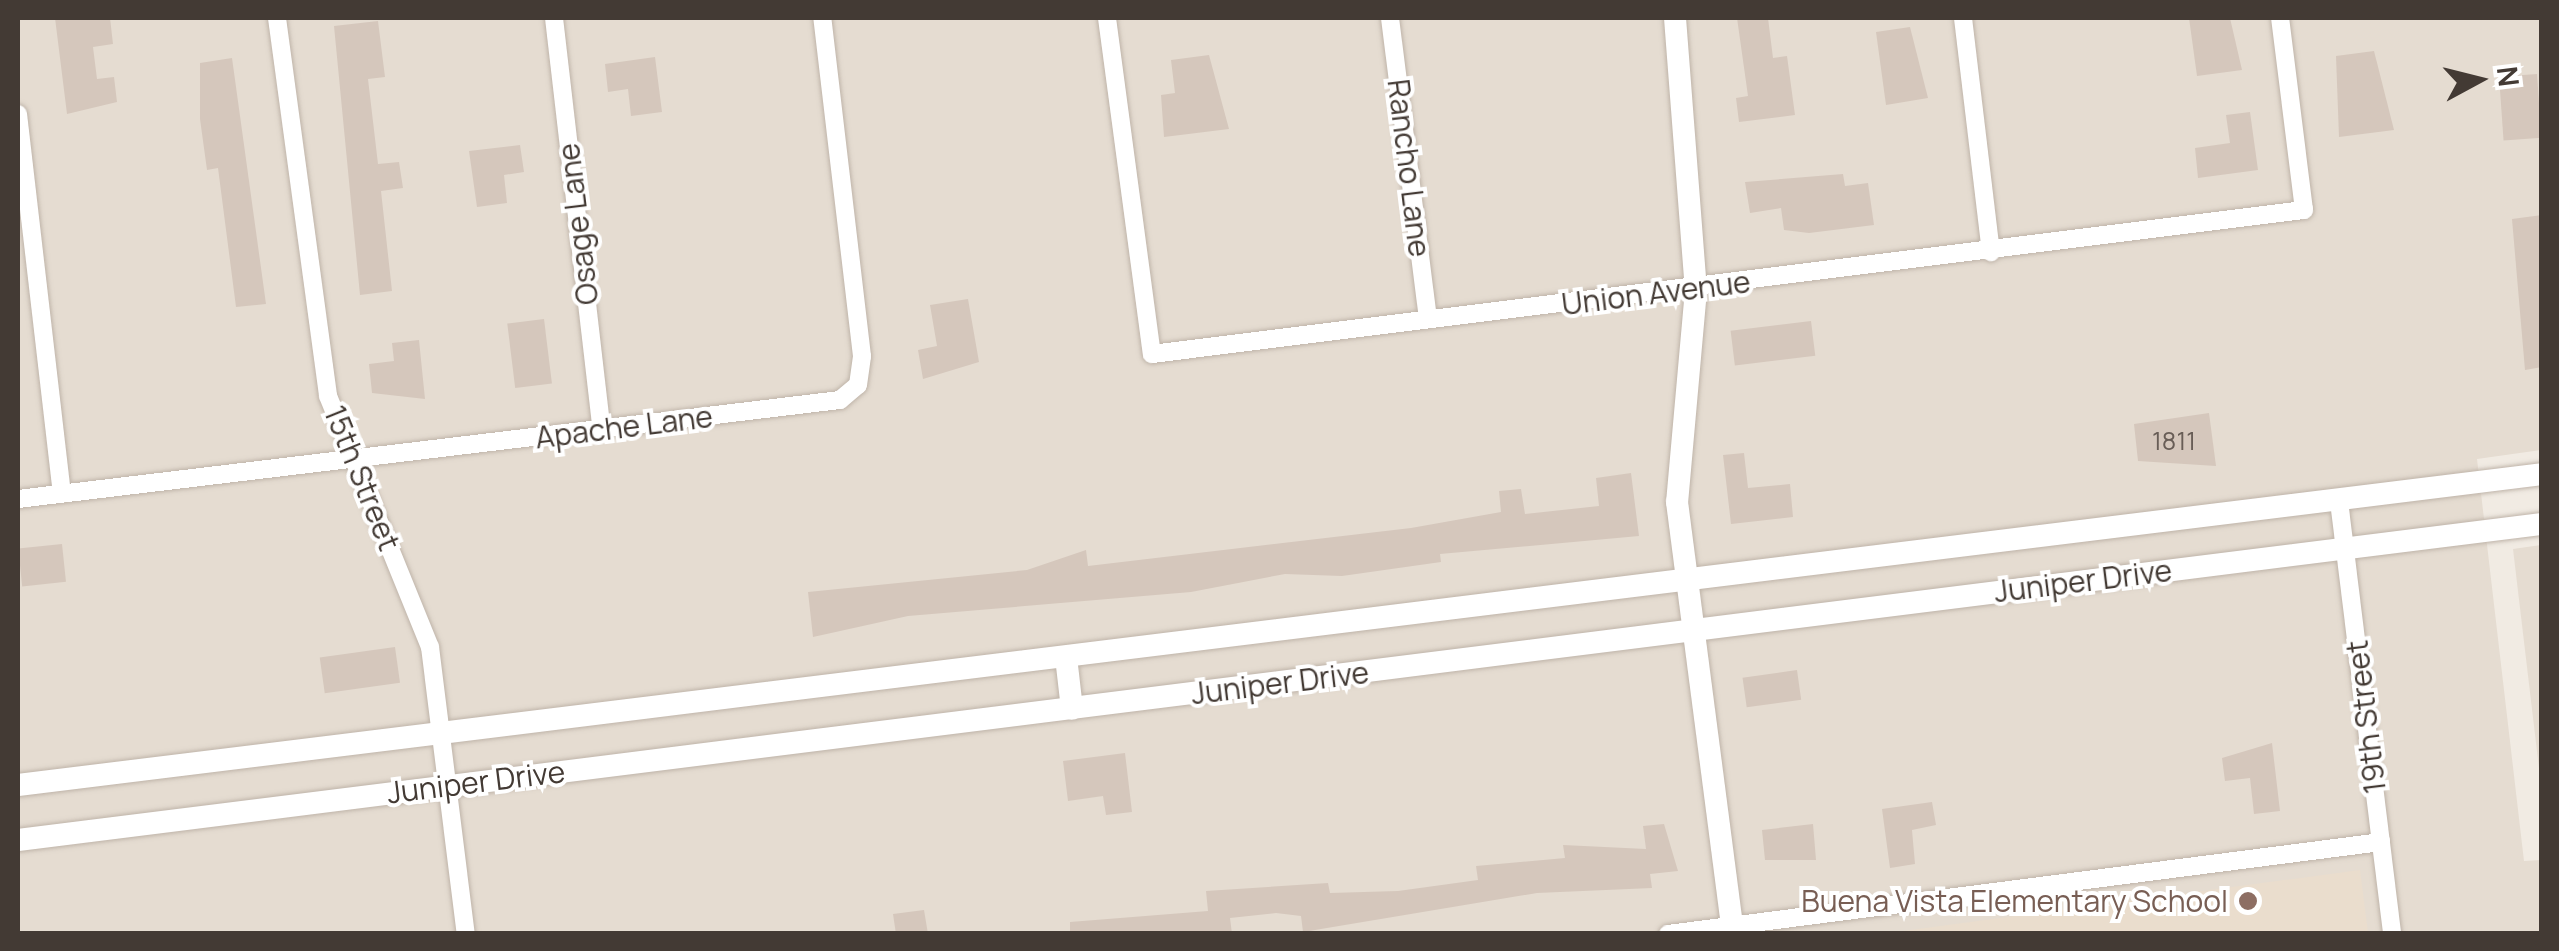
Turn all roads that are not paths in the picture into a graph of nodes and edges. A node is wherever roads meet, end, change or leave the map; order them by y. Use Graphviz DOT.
graph roads {
  1 [pos="277,18"];
  2 [pos="554,18"];
  3 [pos="822,18"];
  4 [pos="1106,18"];
  5 [pos="1390,18"];
  6 [pos="1674,18"];
  7 [pos="1963,18"];
  8 [pos="2280,18"];
  9 [pos="18,114"];
  10 [pos="1991,252"];
  11 [pos="1696,290"];
  12 [pos="1428,319"];
  13 [pos="602,430"];
  14 [pos="351,461"];
  15 [pos="2542,474"];
  16 [pos="62,493"];
  17 [pos="18,499"];
  18 [pos="2339,500"];
  19 [pos="2542,524"];
  20 [pos="2346,548"];
  21 [pos="1687,577"];
  22 [pos="1694,630"];
  23 [pos="1066,657"];
  24 [pos="1072,709"];
  25 [pos="442,737"];
  26 [pos="18,785"];
  27 [pos="448,785"];
  28 [pos="18,840"];
  29 [pos="2381,842"];
  30 [pos="1732,929"];
  31 [pos="466,934"];
  32 [pos="1668,934"];
  33 [pos="2392,934"];
  1 -- 14 [label="street, 15th Street"];
  2 -- 13 [label="street, Osage Lane"];
  3 -- 13 [label="street, Apache Lane"];
  4 -- 12 [label="street, Union Avenue"];
  5 -- 12 [label="street, Rancho Lane"];
  6 -- 11 [label="street"];
  7 -- 10 [label="street"];
  8 -- 10 [label="street, Union Avenue"];
  9 -- 16 [label="street"];
  10 -- 11 [label="street, Union Avenue"];
  11 -- 12 [label="street, Union Avenue"];
  11 -- 21 [label="street"];
  13 -- 14 [label="street, Apache Lane"];
  14 -- 16 [label="street, Apache Lane"];
  14 -- 25 [label="street, 15th Street"];
  15 -- 18 [label="street, Juniper Drive"];
  16 -- 17 [label="street, Apache Lane"];
  18 -- 20 [label="street, 19th Street"];
  18 -- 21 [label="street, Juniper Drive"];
  19 -- 20 [label="street, Juniper Drive"];
  20 -- 22 [label="street, Juniper Drive"];
  20 -- 29 [label="street, 19th Street"];
  21 -- 22 [label="street"];
  21 -- 23 [label="street, Juniper Drive"];
  22 -- 24 [label="street, Juniper Drive"];
  22 -- 30 [label="street"];
  23 -- 24 [label="street"];
  23 -- 25 [label="street, Juniper Drive"];
  24 -- 27 [label="street, Juniper Drive"];
  25 -- 26 [label="street, Juniper Drive"];
  25 -- 27 [label="street, 15th Street"];
  27 -- 28 [label="street, Juniper Drive"];
  27 -- 31 [label="street, 15th Street"];
  29 -- 30 [label="street"];
  29 -- 33 [label="street, 19th Street"];
  30 -- 32 [label="street"];
}
